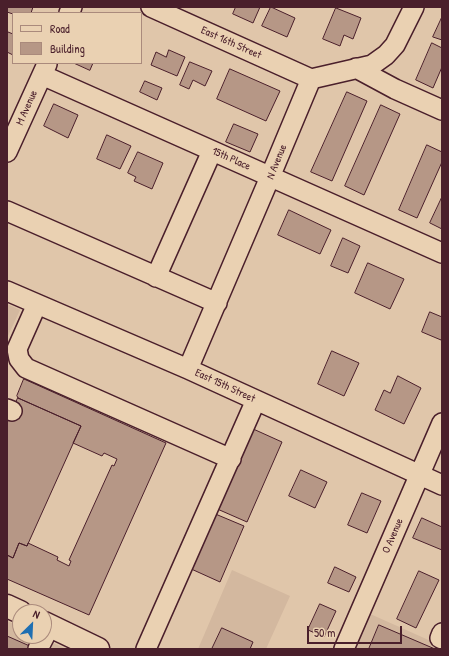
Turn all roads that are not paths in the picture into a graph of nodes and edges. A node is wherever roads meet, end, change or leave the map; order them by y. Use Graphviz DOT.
graph roads {
  1 [pos="151,7"];
  2 [pos="414,7"];
  3 [pos="356,68"];
  4 [pos="45,69"];
  5 [pos="310,79"];
  6 [pos="442,110"];
  7 [pos="212,151"];
  8 [pos="7,152"];
  9 [pos="270,177"];
  10 [pos="7,211"];
  11 [pos="442,254"];
  12 [pos="156,277"];
  13 [pos="7,291"];
  14 [pos="217,303"];
  15 [pos="37,304"];
  16 [pos="188,369"];
  17 [pos="256,400"];
  18 [pos="442,423"];
  19 [pos="231,459"];
  20 [pos="419,475"];
  21 [pos="442,485"];
  22 [pos="52,627"];
  23 [pos="442,633"];
  24 [pos="442,639"];
  25 [pos="94,648"];
  26 [pos="146,649"];
  27 [pos="344,649"];
  1 -- 5 [label="street, East 16th Street"];
  2 -- 3 [label="street"];
  3 -- 5 [label="street"];
  3 -- 6 [label="street"];
  4 -- 7 [label="street, 15th Place"];
  4 -- 8 [label="street, M Avenue"];
  5 -- 9 [label="street, N Avenue"];
  7 -- 9 [label="street, 15th Place"];
  7 -- 12 [label="street"];
  9 -- 11 [label="street, 15th Place"];
  9 -- 14 [label="street, N Avenue"];
  10 -- 12 [label="street"];
  12 -- 14 [label="street"];
  13 -- 15 [label="street, East 15th Street"];
  14 -- 16 [label="street, N Avenue"];
  15 -- 16 [label="street, East 15th Street"];
  15 -- 19 [label="street"];
  16 -- 17 [label="street, East 15th Street"];
  17 -- 19 [label="street"];
  17 -- 20 [label="street, East 15th Street"];
  18 -- 20 [label="street, O Avenue"];
  19 -- 26 [label="street"];
  20 -- 21 [label="street, East 15th Street"];
  20 -- 27 [label="street, O Avenue"];
  22 -- 25 [label="main road"];
  23 -- 24 [label="street"];
}
